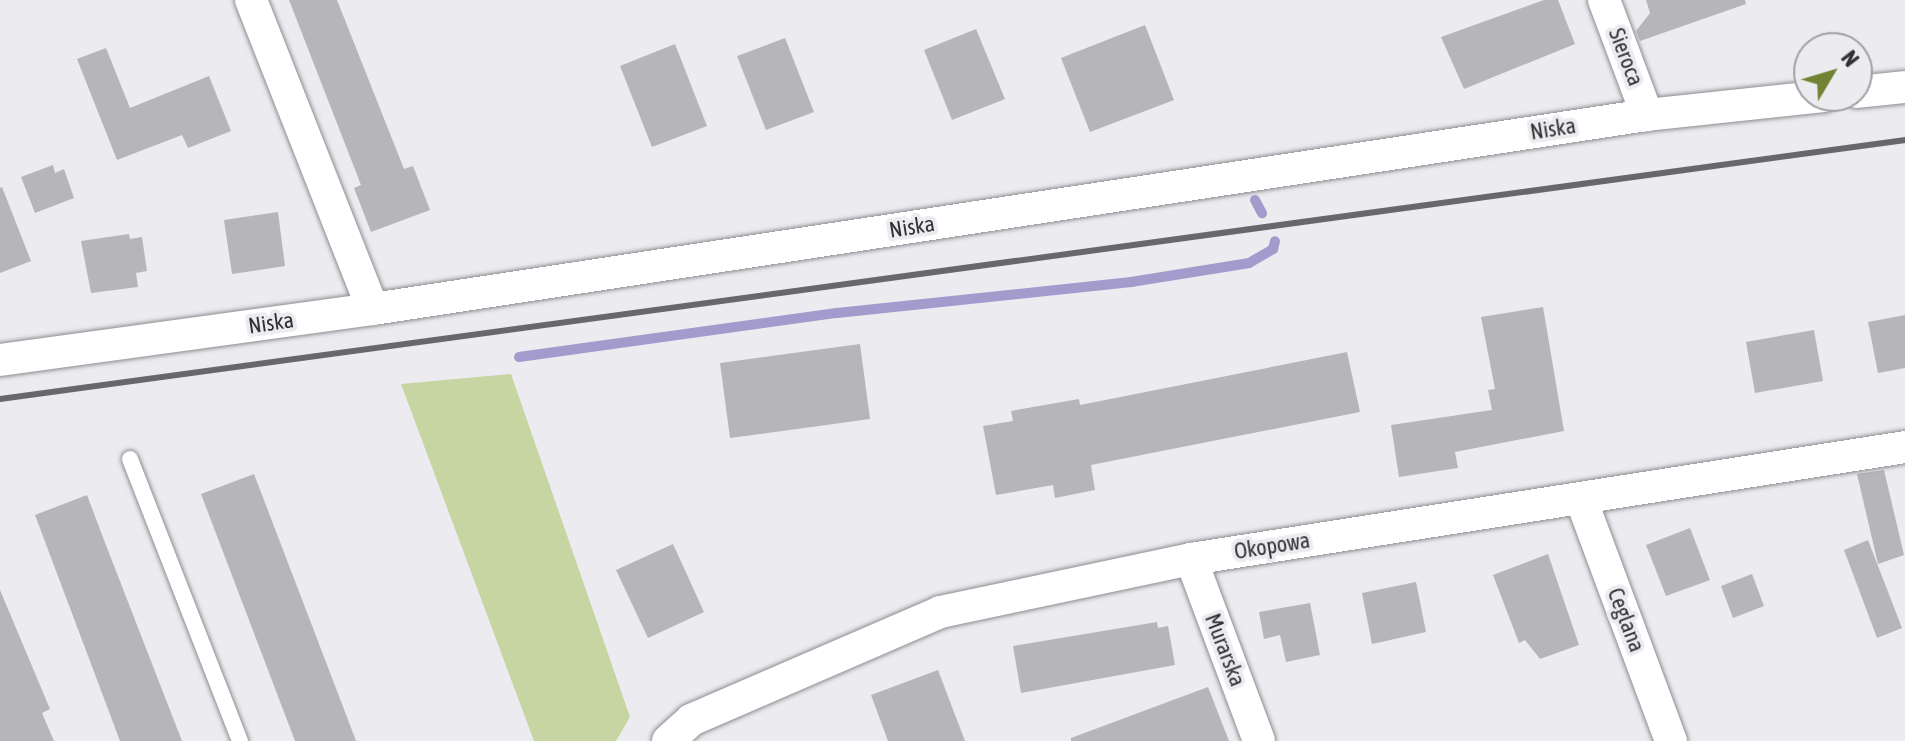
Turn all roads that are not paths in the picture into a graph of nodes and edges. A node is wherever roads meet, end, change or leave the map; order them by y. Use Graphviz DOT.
graph roads {
  1 [pos="251,0"];
  2 [pos="1604,0"];
  3 [pos="1905,87"];
  4 [pos="1873,90"];
  5 [pos="1793,99"];
  6 [pos="1647,115"];
  7 [pos="373,309"];
  8 [pos="0,360"];
  9 [pos="1905,447"];
  10 [pos="130,459"];
  11 [pos="1581,499"];
  12 [pos="1191,559"];
  13 [pos="240,741"];
  14 [pos="668,741"];
  15 [pos="1259,741"];
  16 [pos="1671,741"];
  1 -- 7 [label="street"];
  2 -- 6 [label="street, Sieroca"];
  3 -- 4 [label="street"];
  5 -- 6 [label="street, Niska"];
  6 -- 7 [label="street, Niska"];
  7 -- 8 [label="street, Niska"];
  9 -- 11 [label="street, Okopowa"];
  10 -- 13 [label="lane"];
  11 -- 12 [label="street, Okopowa"];
  11 -- 16 [label="street, Ceglana"];
  12 -- 14 [label="street, Okopowa"];
  12 -- 15 [label="street, Murarska"];
}
